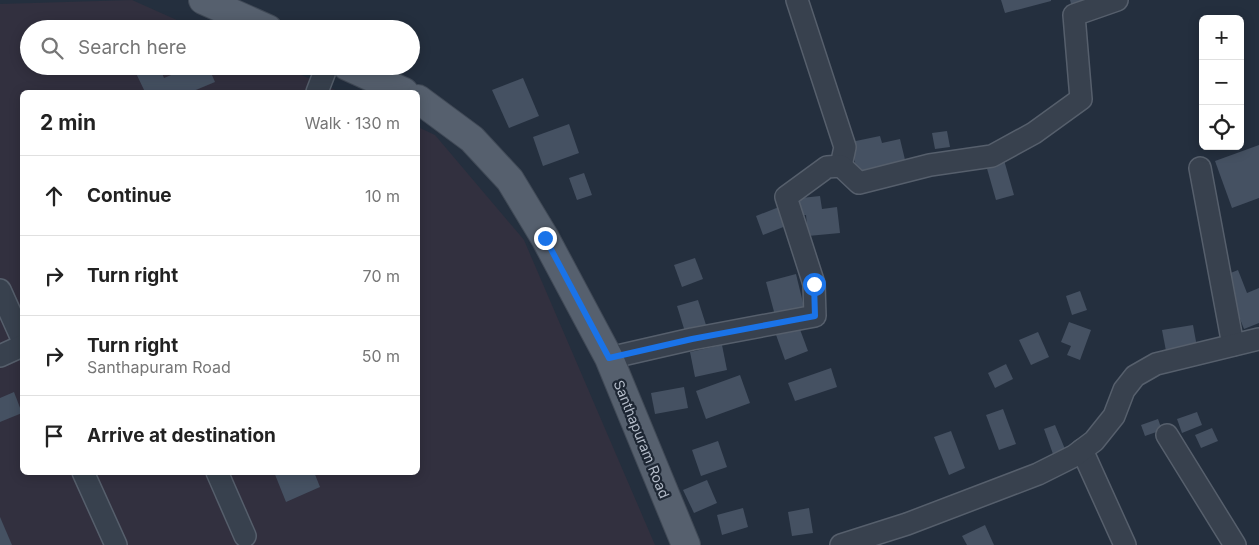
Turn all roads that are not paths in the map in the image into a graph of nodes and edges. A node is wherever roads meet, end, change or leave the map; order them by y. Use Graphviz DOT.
graph roads {
  1 [pos="203,0"];
  2 [pos="797,0"];
  3 [pos="1117,0"];
  4 [pos="248,20"];
  5 [pos="324,75"];
  6 [pos="367,75"];
  7 [pos="318,90"];
  8 [pos="400,90"];
  9 [pos="420,100"];
  10 [pos="841,166"];
  11 [pos="1200,168"];
  12 [pos="0,290"];
  13 [pos="20,335"];
  14 [pos="1259,339"];
  15 [pos="1233,345"];
  16 [pos="20,347"];
  17 [pos="0,356"];
  18 [pos="609,358"];
  19 [pos="1167,435"];
  20 [pos="1082,450"];
  21 [pos="84,475"];
  22 [pos="218,475"];
  23 [pos="245,536"];
  24 [pos="116,545"];
  25 [pos="686,545"];
  26 [pos="841,545"];
  27 [pos="1125,545"];
  28 [pos="1235,545"];
  1 -- 4 [label="main road"];
  2 -- 10 [label="street"];
  3 -- 10 [label="street"];
  5 -- 7 [label="street"];
  6 -- 8 [label="main road"];
  9 -- 18 [label="main road, Santhapuram Road"];
  10 -- 18 [label="street"];
  11 -- 15 [label="street"];
  12 -- 13 [label="street"];
  14 -- 15 [label="street"];
  15 -- 20 [label="street"];
  16 -- 17 [label="street"];
  18 -- 25 [label="main road, Santhapuram Road"];
  19 -- 28 [label="street"];
  20 -- 26 [label="street"];
  20 -- 27 [label="street"];
  21 -- 24 [label="street"];
  22 -- 23 [label="street"];
}
